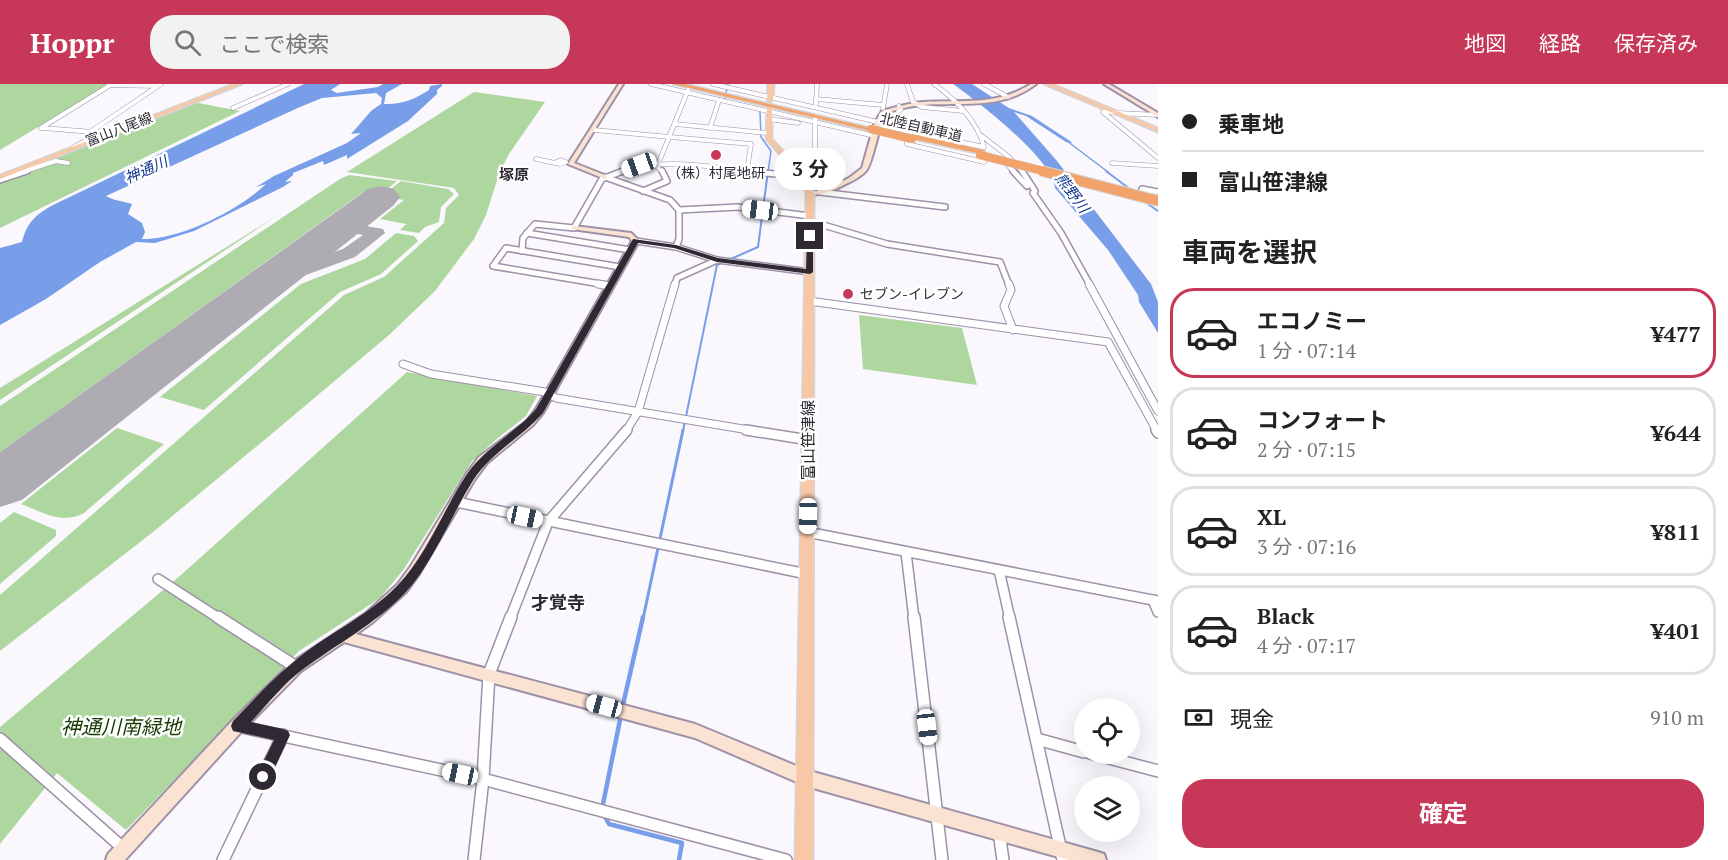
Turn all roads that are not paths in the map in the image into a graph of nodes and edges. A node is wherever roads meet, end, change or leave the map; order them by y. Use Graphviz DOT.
graph roads {
  1 [pos="238,84"];
  2 [pos="288,84"];
  3 [pos="621,84"];
  4 [pos="651,84"];
  5 [pos="676,84"];
  6 [pos="712,84"];
  7 [pos="771,84"];
  8 [pos="817,84"];
  9 [pos="887,84"];
  10 [pos="906,84"];
  11 [pos="934,84"];
  12 [pos="984,84"];
  13 [pos="1034,84"];
  14 [pos="1047,84"];
  15 [pos="1106,84"];
  16 [pos="111,85"];
  17 [pos="160,85"];
  18 [pos="688,89"];
  19 [pos="1007,97"];
  20 [pos="816,99"];
  21 [pos="719,100"];
  22 [pos="956,103"];
  23 [pos="917,104"];
  24 [pos="883,105"];
  25 [pos="899,106"];
  26 [pos="769,107"];
  27 [pos="233,108"];
  28 [pos="816,109"];
  29 [pos="963,111"];
  30 [pos="884,112"];
  31 [pos="1117,113"];
  32 [pos="1158,115"];
  33 [pos="137,122"];
  34 [pos="816,122"];
  35 [pos="675,124"];
  36 [pos="710,128"];
  37 [pos="875,129"];
  38 [pos="594,130"];
  39 [pos="1158,130"];
  40 [pos="903,131"];
  41 [pos="90,132"];
  42 [pos="100,133"];
  43 [pos="767,133"];
  44 [pos="670,137"];
  45 [pos="910,138"];
  46 [pos="983,139"];
  47 [pos="74,147"];
  48 [pos="983,155"];
  49 [pos="1158,158"];
  50 [pos="536,159"];
  51 [pos="68,163"];
  52 [pos="568,163"];
  53 [pos="659,163"];
  54 [pos="1112,163"];
  55 [pos="1158,166"];
  56 [pos="747,171"];
  57 [pos="802,175"];
  58 [pos="605,177"];
  59 [pos="0,178"];
  60 [pos="643,191"];
  61 [pos="815,192"];
  62 [pos="1158,192"];
  63 [pos="1158,200"];
  64 [pos="945,207"];
  65 [pos="679,210"];
  66 [pos="810,218"];
  67 [pos="574,228"];
  68 [pos="527,233"];
  69 [pos="633,245"];
  70 [pos="676,247"];
  71 [pos="522,251"];
  72 [pos="717,260"];
  73 [pos="620,267"];
  74 [pos="810,272"];
  75 [pos="610,286"];
  76 [pos="809,301"];
  77 [pos="1013,330"];
  78 [pos="403,364"];
  79 [pos="550,395"];
  80 [pos="1158,411"];
  81 [pos="638,412"];
  82 [pos="1158,433"];
  83 [pos="808,440"];
  84 [pos="456,502"];
  85 [pos="548,522"];
  86 [pos="807,532"];
  87 [pos="906,552"];
  88 [pos="999,570"];
  89 [pos="807,574"];
  90 [pos="158,579"];
  91 [pos="1155,600"];
  92 [pos="1158,612"];
  93 [pos="343,636"];
  94 [pos="296,667"];
  95 [pos="489,674"];
  96 [pos="237,726"];
  97 [pos="283,735"];
  98 [pos="0,738"];
  99 [pos="1037,740"];
  100 [pos="1074,749"];
  101 [pos="1132,764"];
  102 [pos="1158,771"];
  103 [pos="806,778"];
  104 [pos="483,779"];
  105 [pos="938,815"];
  106 [pos="999,832"];
  107 [pos="124,849"];
  108 [pos="1062,855"];
  109 [pos="114,860"];
  110 [pos="223,860"];
  111 [pos="474,860"];
  112 [pos="786,860"];
  113 [pos="804,860"];
  114 [pos="942,860"];
  115 [pos="1003,860"];
  116 [pos="1098,860"];
  1 -- 33 [label="main road, 富山八尾線"];
  2 -- 27 [label="street"];
  3 -- 38 [label="street"];
  4 -- 18 [label="street"];
  5 -- 37 [label="highway, 北陸自動車道"];
  6 -- 26 [label="street"];
  7 -- 26 [label="main road"];
  8 -- 20 [label="street"];
  9 -- 24 [label="street"];
  10 -- 23 [label="street"];
  11 -- 22 [label="street"];
  12 -- 19 [label="street"];
  13 -- 19 [label="street"];
  14 -- 31 [label="main road"];
  15 -- 32 [label="street"];
  16 -- 17 [label="street"];
  16 -- 41 [label="street"];
  17 -- 41 [label="street"];
  18 -- 21 [label="street"];
  18 -- 35 [label="street"];
  18 -- 37 [label="highway, 北陸自動車道"];
  19 -- 22 [label="street"];
  20 -- 24 [label="street"];
  20 -- 28 [label="street"];
  21 -- 26 [label="street"];
  21 -- 36 [label="street"];
  22 -- 23 [label="street"];
  22 -- 29 [label="street"];
  23 -- 25 [label="street"];
  23 -- 29 [label="street"];
  24 -- 30 [label="street"];
  25 -- 30 [label="street"];
  25 -- 40 [label="street"];
  26 -- 28 [label="street"];
  26 -- 34 [label="street"];
  26 -- 43 [label="main road"];
  28 -- 37 [label="street"];
  29 -- 46 [label="street"];
  30 -- 37 [label="street"];
  31 -- 32 [label="street"];
  31 -- 39 [label="main road"];
  31 -- 49 [label="street"];
  33 -- 42 [label="street"];
  33 -- 47 [label="main road, 富山八尾線"];
  34 -- 37 [label="street"];
  34 -- 57 [label="street"];
  35 -- 36 [label="street"];
  35 -- 44 [label="street"];
  36 -- 43 [label="street"];
  37 -- 40 [label="street"];
  37 -- 45 [label="highway, 北陸自動車道, bridge"];
  37 -- 61 [label="street"];
  38 -- 44 [label="street"];
  38 -- 52 [label="street"];
  40 -- 45 [label="street"];
  40 -- 46 [label="street"];
  41 -- 42 [label="street"];
  42 -- 47 [label="street"];
  43 -- 57 [label="main road, 富山笹津線"];
  44 -- 53 [label="street"];
  44 -- 56 [label="street"];
  45 -- 48 [label="highway, 北陸自動車道"];
  46 -- 48 [label="street"];
  46 -- 80 [label="street"];
  47 -- 59 [label="main road, 富山八尾線"];
  48 -- 63 [label="highway, 北陸自動車道, bridge"];
  50 -- 52 [label="street"];
  51 -- 59 [label="street"];
  52 -- 58 [label="street"];
  53 -- 56 [label="street"];
  53 -- 58 [label="street"];
  53 -- 60 [label="street"];
  54 -- 55 [label="street"];
  56 -- 57 [label="street"];
  57 -- 61 [label="main road, 富山笹津線"];
  58 -- 60 [label="street"];
  58 -- 67 [label="street"];
  60 -- 65 [label="street"];
  61 -- 64 [label="street"];
  61 -- 66 [label="main road, 富山笹津線"];
  62 -- 63 [label="street"];
  65 -- 66 [label="street"];
  65 -- 70 [label="street"];
  66 -- 74 [label="main road, 富山笹津線"];
  66 -- 77 [label="street"];
  67 -- 68 [label="street"];
  67 -- 69 [label="street"];
  68 -- 69 [label="street"];
  68 -- 71 [label="street"];
  69 -- 70 [label="street"];
  69 -- 73 [label="street"];
  70 -- 72 [label="street"];
  71 -- 73 [label="street"];
  71 -- 75 [label="street"];
  72 -- 74 [label="street"];
  72 -- 81 [label="street"];
  73 -- 75 [label="street"];
  74 -- 76 [label="main road, 富山笹津線"];
  75 -- 79 [label="street"];
  76 -- 77 [label="street"];
  76 -- 83 [label="main road, 富山笹津線"];
  77 -- 82 [label="street"];
  78 -- 79 [label="street"];
  79 -- 81 [label="street"];
  79 -- 84 [label="street"];
  81 -- 83 [label="street"];
  81 -- 85 [label="street"];
  83 -- 86 [label="main road, 富山笹津線"];
  84 -- 85 [label="street"];
  84 -- 93 [label="street"];
  85 -- 89 [label="street"];
  85 -- 95 [label="street"];
  86 -- 87 [label="street"];
  86 -- 89 [label="main road, 富山笹津線"];
  87 -- 88 [label="street"];
  87 -- 105 [label="street"];
  88 -- 91 [label="street"];
  88 -- 99 [label="street"];
  89 -- 103 [label="main road, 富山笹津線"];
  90 -- 94 [label="street"];
  91 -- 92 [label="street"];
  93 -- 94 [label="street"];
  93 -- 95 [label="street"];
  94 -- 96 [label="street"];
  95 -- 103 [label="street"];
  95 -- 104 [label="street"];
  96 -- 97 [label="street"];
  96 -- 107 [label="street"];
  97 -- 104 [label="street"];
  97 -- 110 [label="street"];
  98 -- 107 [label="street"];
  99 -- 100 [label="street"];
  99 -- 108 [label="street"];
  101 -- 102 [label="street"];
  103 -- 105 [label="street"];
  103 -- 113 [label="main road, 富山笹津線"];
  104 -- 111 [label="street"];
  104 -- 112 [label="street"];
  105 -- 106 [label="street"];
  105 -- 114 [label="street"];
  106 -- 108 [label="street"];
  106 -- 115 [label="street"];
  107 -- 109 [label="street"];
  108 -- 116 [label="street"];
}
